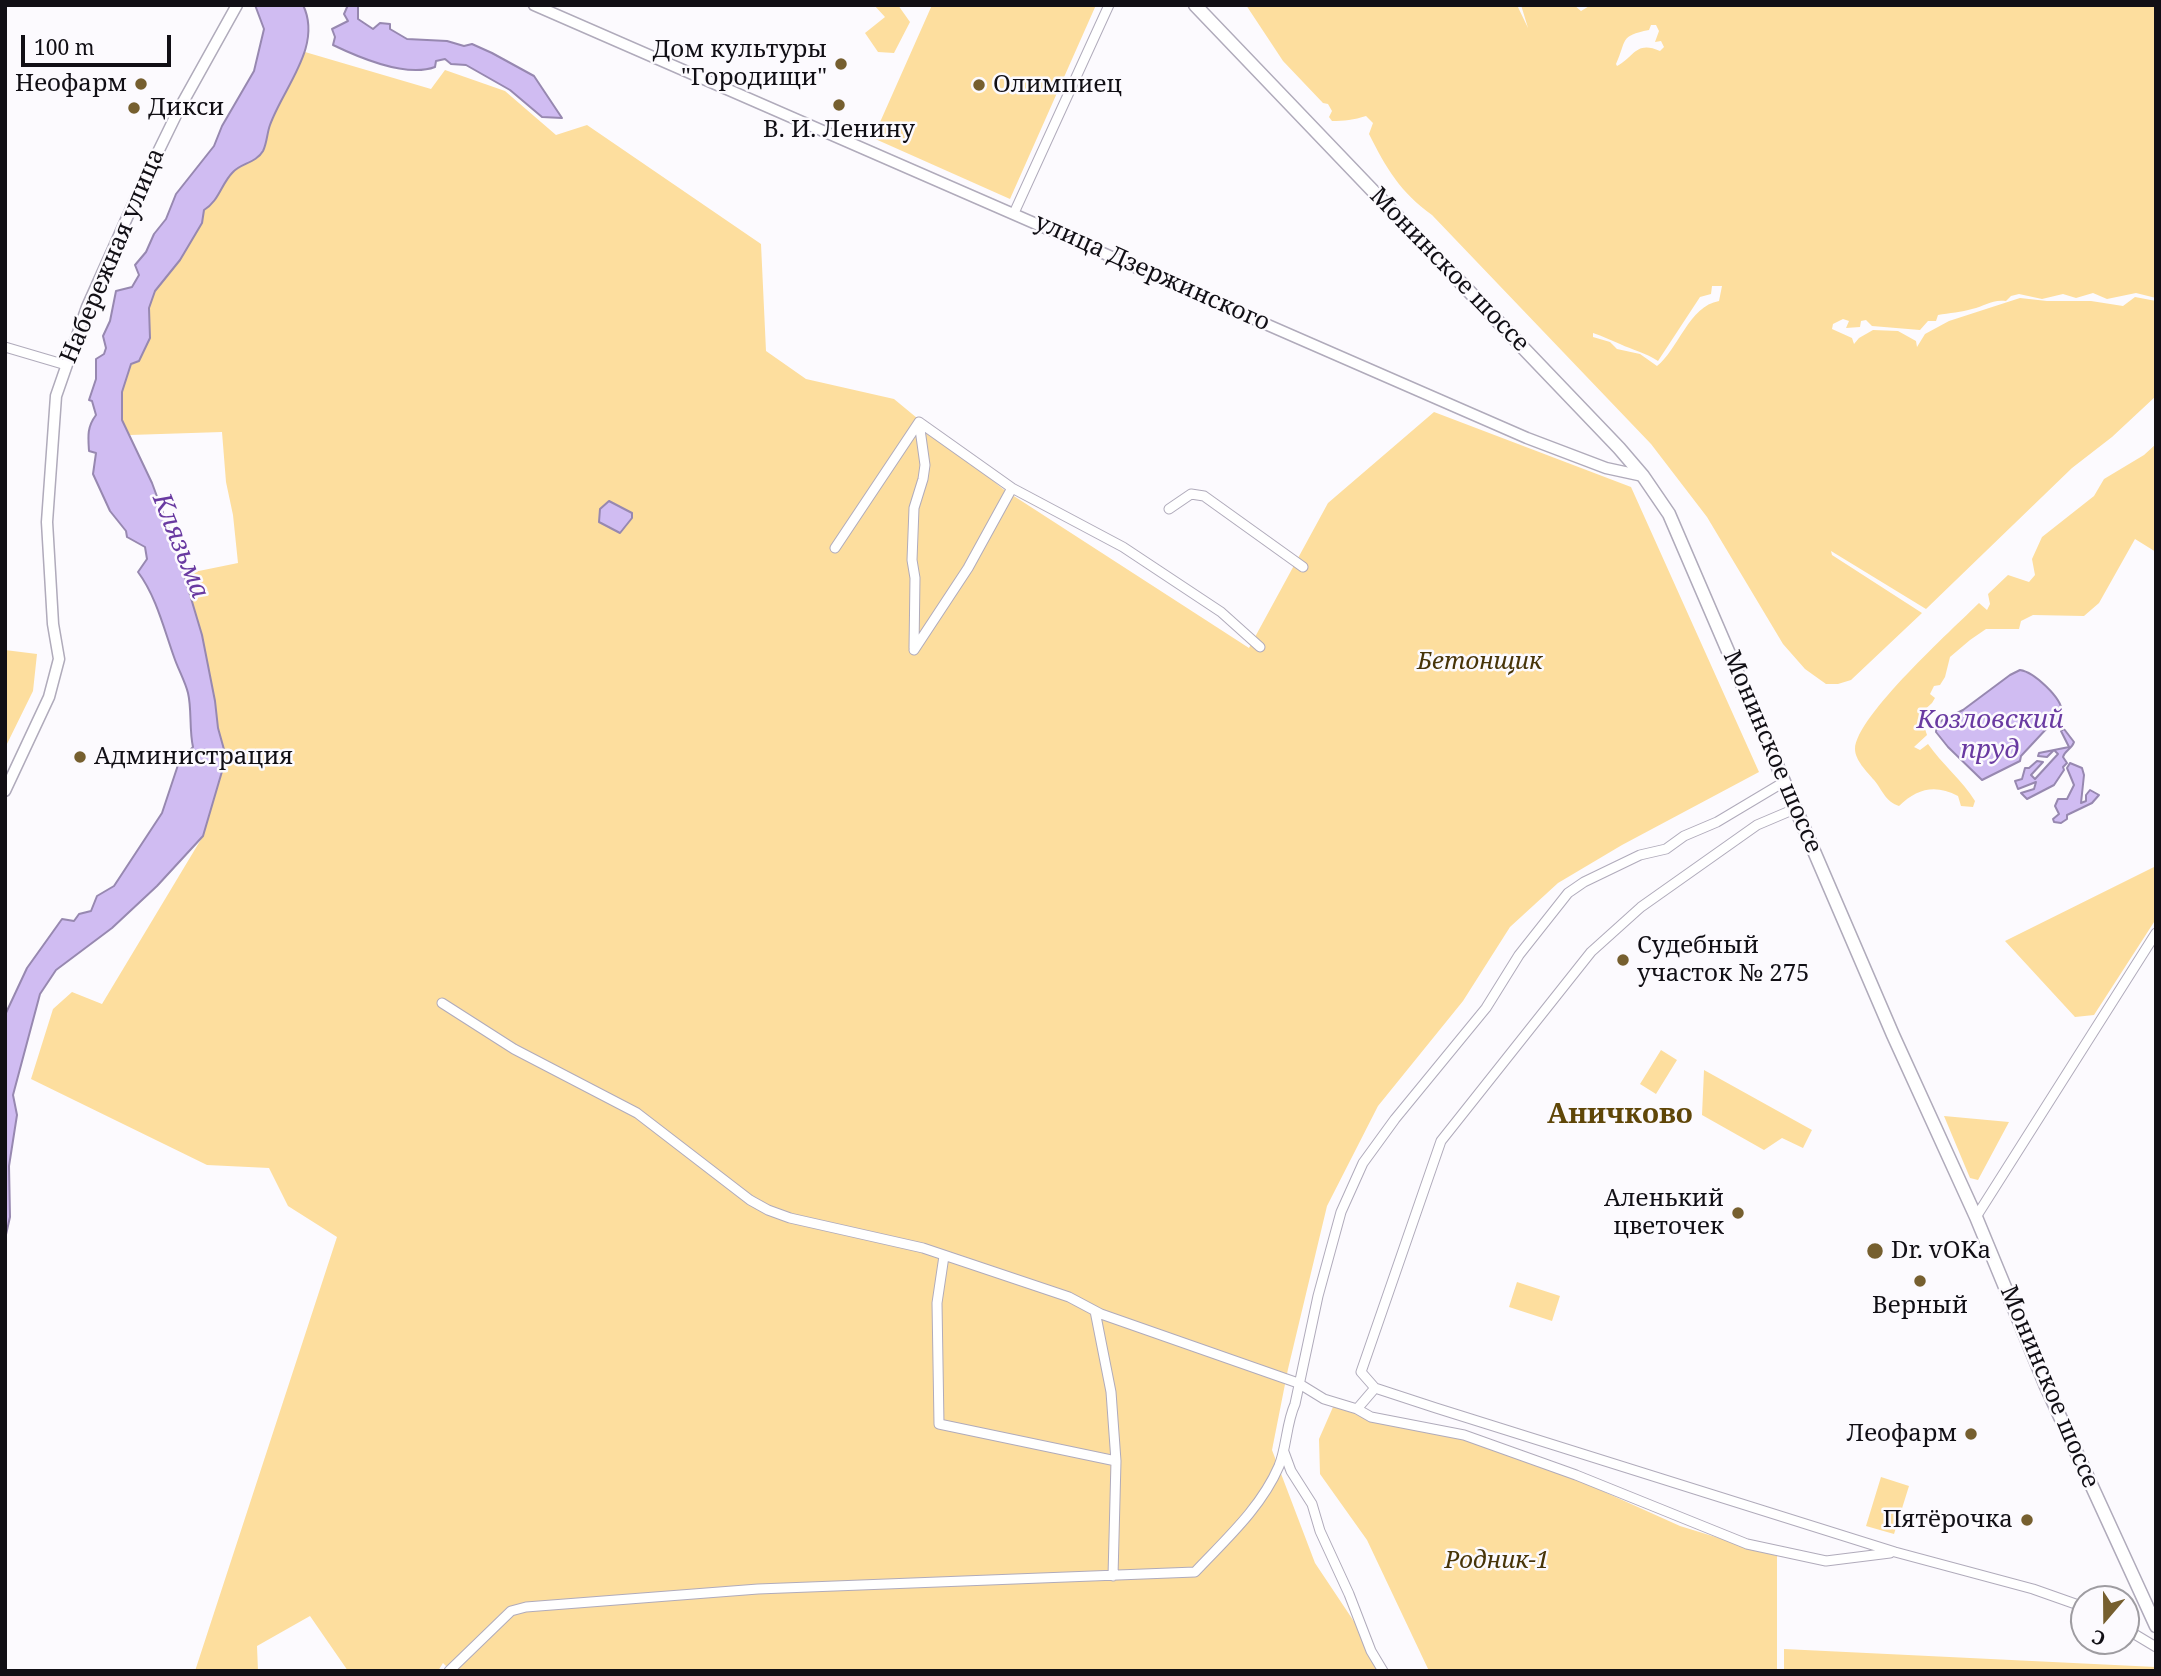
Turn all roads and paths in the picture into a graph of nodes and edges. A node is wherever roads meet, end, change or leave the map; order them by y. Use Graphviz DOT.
graph roads {
  1 [pos="237,5"];
  2 [pos="534,5"];
  3 [pos="1109,5"];
  4 [pos="1195,5"];
  5 [pos="1014,213"];
  6 [pos="5,348"];
  7 [pos="65,365"];
  8 [pos="919,422"];
  9 [pos="1619,448"];
  10 [pos="1591,462"];
  11 [pos="1643,476"];
  12 [pos="1012,488"];
  13 [pos="1169,509"];
  14 [pos="835,548"];
  15 [pos="1303,567"];
  16 [pos="1260,647"];
  17 [pos="1784,782"];
  18 [pos="5,791"];
  19 [pos="1797,808"];
  20 [pos="2156,933"];
  21 [pos="442,1003"];
  22 [pos="1976,1217"];
  23 [pos="944,1256"];
  24 [pos="1095,1311"];
  25 [pos="1298,1383"];
  26 [pos="1375,1388"];
  27 [pos="1357,1409"];
  28 [pos="1284,1452"];
  29 [pos="1116,1461"];
  30 [pos="1895,1552"];
  31 [pos="1113,1576"];
  32 [pos="2070,1602"];
  33 [pos="2156,1626"];
  34 [pos="2140,1637"];
  35 [pos="2156,1647"];
  36 [pos="449,1671"];
  37 [pos="1383,1671"];
  1 -- 7 [label="street, Набережная улица"];
  2 -- 5 [label="street, улица Дзержинского"];
  3 -- 5 [label="street"];
  4 -- 9 [label="main road, Монинское шоссе"];
  5 -- 10 [label="street, улица Дзержинского"];
  6 -- 7 [label="street"];
  7 -- 18 [label="street, Набережная улица"];
  8 -- 12 [label="street"];
  8 -- 12 [label="street"];
  8 -- 14 [label="street"];
  9 -- 10 [label="street"];
  9 -- 11 [label="main road, Монинское шоссе"];
  10 -- 11 [label="street, улица Дзержинского"];
  11 -- 17 [label="main road, Монинское шоссе"];
  12 -- 16 [label="street"];
  13 -- 15 [label="street"];
  17 -- 19 [label="main road, Монинское шоссе"];
  17 -- 25 [label="street"];
  19 -- 22 [label="main road, Монинское шоссе"];
  19 -- 26 [label="street"];
  20 -- 22 [label="street"];
  21 -- 23 [label="street"];
  22 -- 33 [label="main road, Монинское шоссе"];
  23 -- 24 [label="street"];
  23 -- 29 [label="street"];
  24 -- 25 [label="street"];
  24 -- 29 [label="street"];
  25 -- 27 [label="street"];
  25 -- 28 [label="street"];
  26 -- 27 [label="street"];
  26 -- 30 [label="street"];
  27 -- 30 [label="street"];
  28 -- 31 [label="street"];
  28 -- 37 [label="street"];
  29 -- 31 [label="street"];
  30 -- 32 [label="street"];
  31 -- 36 [label="street"];
  34 -- 35 [label="street"];
}
